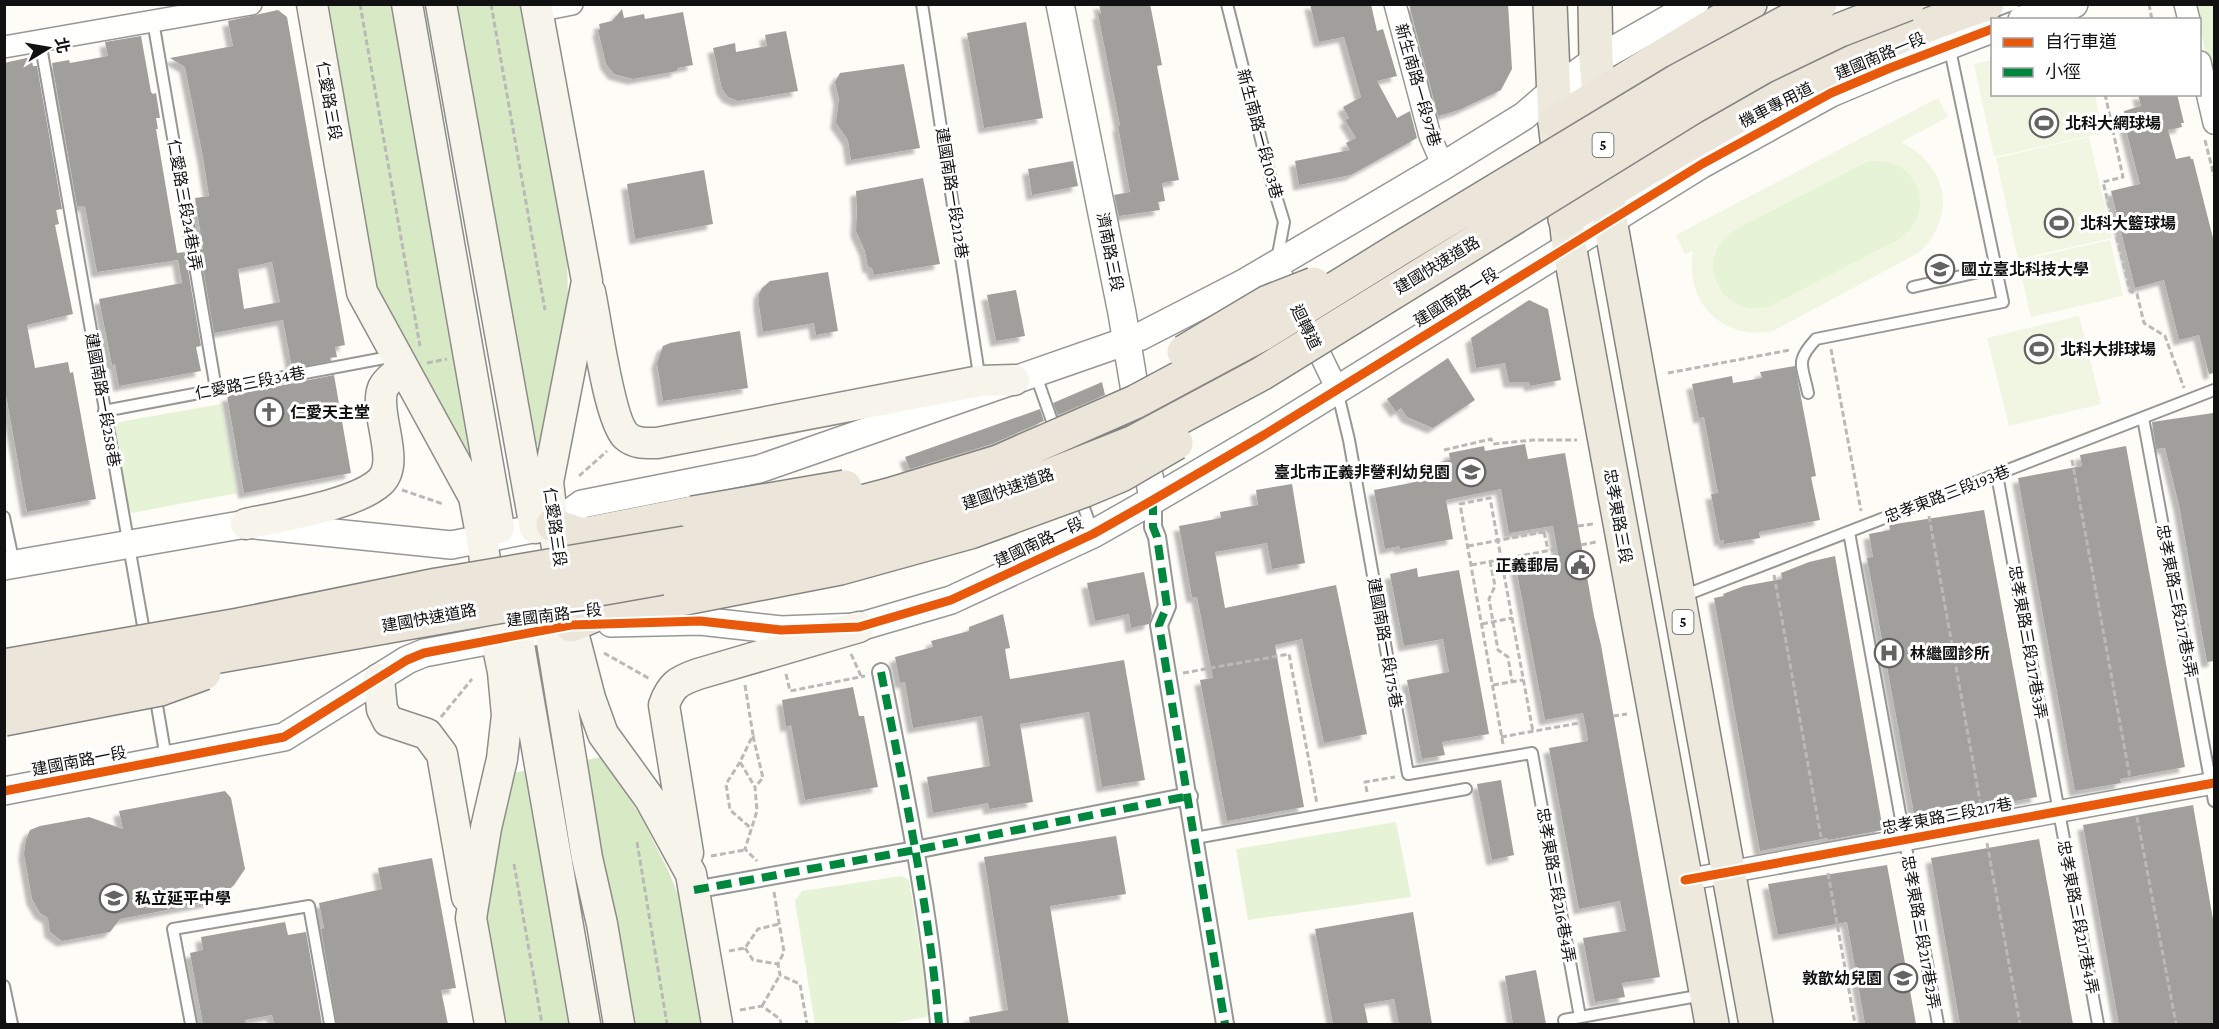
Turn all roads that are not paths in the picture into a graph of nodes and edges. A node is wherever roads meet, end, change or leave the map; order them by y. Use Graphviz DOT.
graph roads {
  1 [pos="250,4"];
  2 [pos="312,4"];
  3 [pos="399,4"];
  4 [pos="407,4"];
  5 [pos="441,4"];
  6 [pos="572,4"];
  7 [pos="922,4"];
  8 [pos="1060,4"];
  9 [pos="1227,4"];
  10 [pos="1395,4"];
  11 [pos="1550,4"];
  12 [pos="1594,4"];
  13 [pos="1750,4"];
  14 [pos="1820,4"];
  15 [pos="1907,4"];
  16 [pos="1987,4"];
  17 [pos="2014,4"];
  18 [pos="2074,4"];
  19 [pos="537,8"];
  20 [pos="1703,17"];
  21 [pos="2028,18"];
  22 [pos="153,21"];
  23 [pos="1991,29"];
  24 [pos="40,41"];
  25 [pos="1949,44"];
  26 [pos="4,47"];
  27 [pos="1596,60"];
  28 [pos="2201,70"];
  29 [pos="1599,97"];
  30 [pos="1554,107"];
  31 [pos="2214,123"];
  32 [pos="1443,166"];
  33 [pos="1641,172"];
  34 [pos="1609,206"];
  35 [pos="1567,232"];
  36 [pos="1399,249"];
  37 [pos="1276,264"];
  38 [pos="1996,268"];
  39 [pos="587,281"];
  40 [pos="1913,287"];
  41 [pos="1127,342"];
  42 [pos="1312,342"];
  43 [pos="411,360"];
  44 [pos="1025,376"];
  45 [pos="980,381"];
  46 [pos="216,389"];
  47 [pos="1337,389"];
  48 [pos="2214,390"];
  49 [pos="1808,393"];
  50 [pos="104,411"];
  51 [pos="2144,418"];
  52 [pos="1997,475"];
  53 [pos="1153,500"];
  54 [pos="4,517"];
  55 [pos="246,524"];
  56 [pos="544,527"];
  57 [pos="1849,532"];
  58 [pos="1093,534"];
  59 [pos="491,537"];
  60 [pos="129,546"];
  61 [pos="9,565"];
  62 [pos="437,585"];
  63 [pos="1679,598"];
  64 [pos="560,627"];
  65 [pos="507,636"];
  66 [pos="855,640"];
  67 [pos="285,644"];
  68 [pos="4,646"];
  69 [pos="4,666"];
  70 [pos="881,672"];
  71 [pos="379,679"];
  72 [pos="4,694"];
  73 [pos="4,719"];
  74 [pos="1505,757"];
  75 [pos="167,760"];
  76 [pos="1466,789"];
  77 [pos="2213,789"];
  78 [pos="4,791"];
  79 [pos="1189,796"];
  80 [pos="2058,810"];
  81 [pos="1195,838"];
  82 [pos="1905,840"];
  83 [pos="915,850"];
  84 [pos="1729,872"];
  85 [pos="699,873"];
  86 [pos="1685,879"];
  87 [pos="471,918"];
  88 [pos="4,986"];
  89 [pos="1709,1010"];
  90 [pos="729,1017"];
  91 [pos="1580,1017"];
  92 [pos="12,1024"];
  93 [pos="191,1024"];
  94 [pos="330,1024"];
  95 [pos="490,1024"];
  96 [pos="574,1024"];
  97 [pos="585,1024"];
  98 [pos="618,1024"];
  99 [pos="939,1024"];
  100 [pos="1225,1024"];
  101 [pos="1565,1024"];
  102 [pos="1756,1024"];
  103 [pos="1938,1024"];
  104 [pos="2098,1024"];
  1 -- 22 [label="street"];
  2 -- 43 [label="main road, 仁愛路三段"];
  3 -- 59 [label="lane"];
  4 -- 59 [label="main road, 仁愛路三段"];
  5 -- 56 [label="main road, 仁愛路三段"];
  6 -- 19 [label="street"];
  7 -- 45 [label="lane, 建國南路一段212巷"];
  8 -- 41 [label="street, 濟南路三段"];
  9 -- 37 [label="lane, 新生南路一段103巷"];
  10 -- 32 [label="street, 新生南路一段97巷"];
  11 -- 30 [label="main road, 忠孝東路三段"];
  12 -- 27 [label="main road, 5"];
  13 -- 20 [label="highway"];
  14 -- 36 [label="highway, 建國快速道路, bridge"];
  15 -- 42 [label="highway, 建國快速道路, bridge"];
  16 -- 33 [label="highway"];
  17 -- 33 [label="lane, 機車專用道"];
  18 -- 21 [label="street"];
  19 -- 39 [label="main road, 仁愛路三段"];
  20 -- 27 [label="street"];
  20 -- 29 [label="highway"];
  22 -- 24 [label="street"];
  22 -- 46 [label="lane, 仁愛路三段24巷1弄"];
  23 -- 25 [label="street, 建國南路一段"];
  24 -- 26 [label="street"];
  24 -- 50 [label="lane, 建國南路一段258巷"];
  25 -- 34 [label="street, 建國南路一段"];
  25 -- 38 [label="lane"];
  27 -- 29 [label="main road, 5"];
  27 -- 30 [label="street"];
  28 -- 31 [label="street"];
  29 -- 30 [label="highway"];
  29 -- 34 [label="main road, 5"];
  30 -- 32 [label="street"];
  30 -- 35 [label="main road, 忠孝東路三段"];
  32 -- 37 [label="street"];
  33 -- 34 [label="highway"];
  34 -- 35 [label="highway"];
  34 -- 63 [label="main road, 5"];
  35 -- 47 [label="street, 建國南路一段"];
  35 -- 86 [label="main road, 忠孝東路三段"];
  36 -- 56 [label="highway, bridge"];
  36 -- 62 [label="highway, 建國快速道路, bridge"];
  37 -- 41 [label="street"];
  37 -- 47 [label="street, 迴轉道"];
  38 -- 40 [label="lane"];
  38 -- 49 [label="lane"];
  39 -- 45 [label="main road"];
  39 -- 56 [label="main road, 仁愛路三段"];
  41 -- 44 [label="street"];
  41 -- 53 [label="street, 濟南路三段"];
  42 -- 64 [label="highway, bridge"];
  42 -- 67 [label="highway, 建國快速道路, bridge"];
  43 -- 46 [label="lane, 仁愛路三段34巷"];
  43 -- 55 [label="main road"];
  43 -- 59 [label="main road, 仁愛路三段"];
  44 -- 45 [label="main road"];
  44 -- 56 [label="street"];
  44 -- 58 [label="lane"];
  46 -- 50 [label="lane, 仁愛路三段34巷"];
  47 -- 53 [label="street, 建國南路一段"];
  47 -- 74 [label="lane, 建國南路一段175巷"];
  48 -- 51 [label="lane, 忠孝東路三段193巷"];
  50 -- 60 [label="lane, 建國南路一段258巷"];
  51 -- 52 [label="lane, 忠孝東路三段193巷"];
  51 -- 77 [label="lane, 忠孝東路三段217巷5弄"];
  52 -- 57 [label="lane, 忠孝東路三段193巷"];
  52 -- 80 [label="lane, 忠孝東路三段217巷3弄"];
  53 -- 58 [label="street, 建國南路一段"];
  53 -- 79 [label="street"];
  54 -- 61 [label="lane"];
  55 -- 59 [label="street"];
  55 -- 60 [label="street"];
  56 -- 59 [label="street"];
  56 -- 64 [label="main road, 仁愛路三段"];
  57 -- 63 [label="lane, 忠孝東路三段193巷"];
  57 -- 82 [label="lane, 忠孝東路三段217巷2弄"];
  58 -- 66 [label="street, 建國南路一段"];
  59 -- 65 [label="main road, 仁愛路三段"];
  60 -- 61 [label="street"];
  60 -- 75 [label="lane, 建國南路一段258巷"];
  62 -- 68 [label="highway, bridge"];
  62 -- 69 [label="highway, 建國快速道路, bridge"];
  63 -- 84 [label="main road, 5"];
  64 -- 65 [label="street, 建國南路一段"];
  64 -- 66 [label="street, 建國南路一段"];
  64 -- 85 [label="main road, 仁愛路三段"];
  64 -- 98 [label="main road, 仁愛路三段"];
  65 -- 71 [label="street, 建國南路一段"];
  65 -- 87 [label="main road, 仁愛路三段"];
  65 -- 96 [label="lane"];
  65 -- 97 [label="main road, 仁愛路三段"];
  66 -- 85 [label="main road"];
  67 -- 72 [label="highway, 建國快速道路, bridge"];
  67 -- 73 [label="highway, bridge"];
  70 -- 83 [label="street"];
  71 -- 75 [label="street, 建國南路一段"];
  71 -- 87 [label="main road"];
  74 -- 91 [label="lane, 忠孝東路三段216巷4弄"];
  75 -- 78 [label="street, 建國南路一段"];
  76 -- 81 [label="lane"];
  77 -- 80 [label="street, 忠孝東路三段217巷"];
  79 -- 81 [label="street"];
  79 -- 83 [label="street"];
  80 -- 82 [label="street, 忠孝東路三段217巷"];
  80 -- 104 [label="lane, 忠孝東路三段217巷4弄"];
  81 -- 100 [label="street"];
  82 -- 84 [label="street, 忠孝東路三段217巷"];
  82 -- 103 [label="lane, 忠孝東路三段217巷2弄"];
  83 -- 85 [label="street"];
  83 -- 99 [label="street"];
  84 -- 86 [label="street, 忠孝東路三段217巷"];
  84 -- 102 [label="main road, 5"];
  85 -- 90 [label="main road, 仁愛路三段"];
  86 -- 89 [label="main road, 忠孝東路三段"];
  87 -- 95 [label="main road, 仁愛路三段"];
  88 -- 92 [label="lane"];
  89 -- 91 [label="lane"];
  91 -- 101 [label="lane"];
  93 -- 94 [label="lane"];
}
